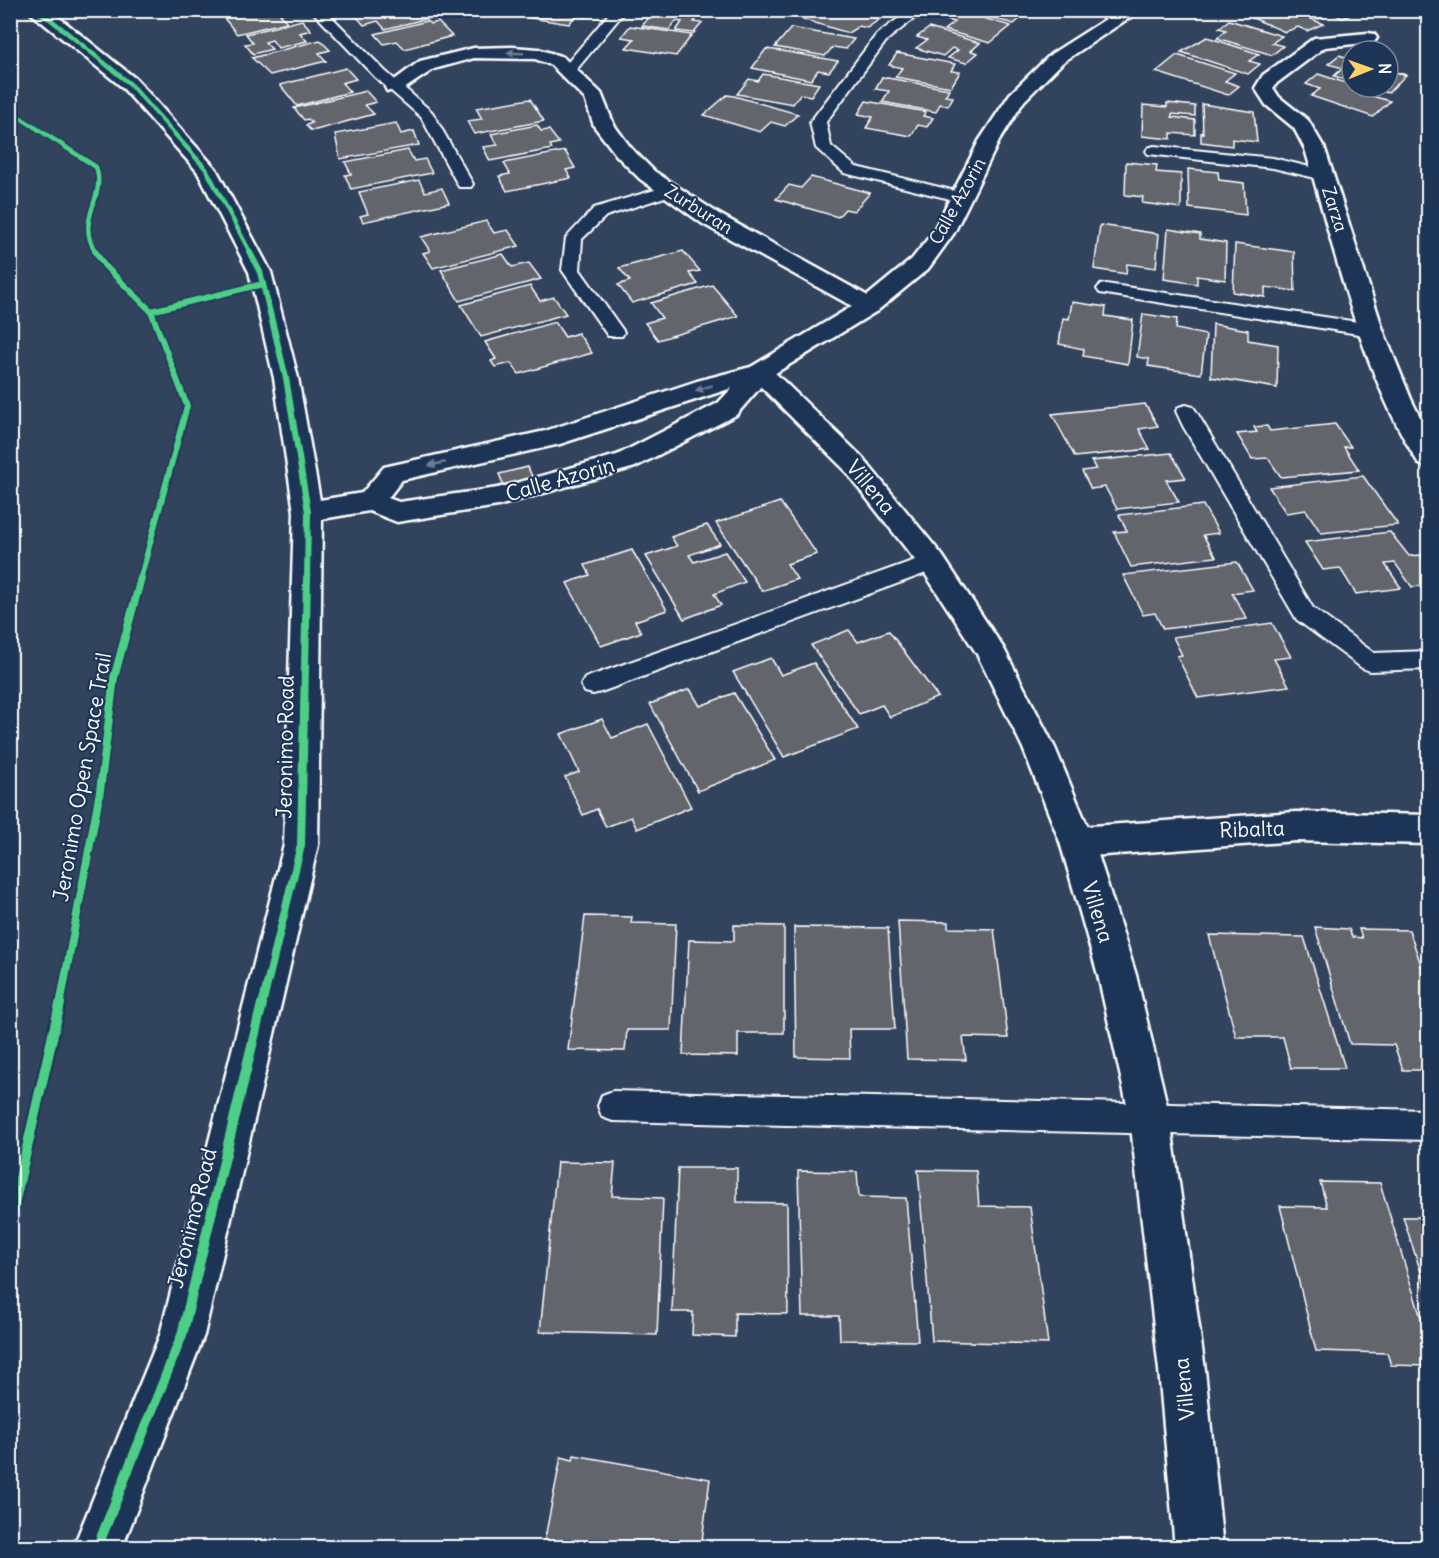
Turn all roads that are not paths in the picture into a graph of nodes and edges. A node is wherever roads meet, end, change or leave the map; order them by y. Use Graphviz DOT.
graph roads {
  1 [pos="34,10"];
  2 [pos="317,10"];
  3 [pos="620,10"];
  4 [pos="919,10"];
  5 [pos="1133,10"];
  6 [pos="1368,38"];
  7 [pos="567,72"];
  8 [pos="539,74"];
  9 [pos="434,84"];
  10 [pos="394,87"];
  11 [pos="1154,150"];
  12 [pos="1324,175"];
  13 [pos="465,184"];
  14 [pos="668,191"];
  15 [pos="962,197"];
  16 [pos="1106,289"];
  17 [pos="868,306"];
  18 [pos="1371,330"];
  19 [pos="615,332"];
  20 [pos="760,372"];
  21 [pos="1186,411"];
  22 [pos="559,436"];
  23 [pos="1428,458"];
  24 [pos="583,473"];
  25 [pos="371,501"];
  26 [pos="308,512"];
  27 [pos="932,562"];
  28 [pos="1428,660"];
  29 [pos="593,685"];
  30 [pos="1428,830"];
  31 [pos="1077,842"];
  32 [pos="613,1106"];
  33 [pos="1150,1118"];
  34 [pos="1428,1125"];
  35 [pos="98,1548"];
  36 [pos="1199,1548"];
  1 -- 26 [label="street, Jeronimo Road"];
  2 -- 10 [label="lane"];
  3 -- 7 [label="lane"];
  4 -- 15 [label="lane"];
  5 -- 15 [label="street, Calle Azorin"];
  6 -- 12 [label="street, Zarza"];
  7 -- 8 [label="street"];
  7 -- 10 [label="street, Zurburan, one-way"];
  7 -- 14 [label="street, Zurburan"];
  9 -- 10 [label="street"];
  10 -- 13 [label="lane"];
  11 -- 12 [label="lane"];
  12 -- 18 [label="street, Zarza"];
  14 -- 17 [label="street, Zurburan"];
  14 -- 19 [label="lane"];
  15 -- 17 [label="street, Calle Azorin"];
  16 -- 18 [label="lane"];
  17 -- 20 [label="street, Calle Azorin"];
  18 -- 23 [label="street, Zarza"];
  20 -- 22 [label="street, Calle Azorin, one-way"];
  20 -- 24 [label="street, Calle Azorin"];
  20 -- 27 [label="street, Villena"];
  21 -- 28 [label="lane"];
  22 -- 24 [label="street"];
  22 -- 25 [label="street, Calle Azorin, one-way"];
  24 -- 25 [label="street, Calle Azorin"];
  25 -- 26 [label="street"];
  26 -- 35 [label="street, Jeronimo Road"];
  27 -- 29 [label="lane"];
  27 -- 31 [label="street, Villena"];
  30 -- 31 [label="street, Ribalta"];
  31 -- 33 [label="street, Villena"];
  32 -- 33 [label="lane"];
  33 -- 34 [label="lane"];
  33 -- 36 [label="street, Villena"];
}
